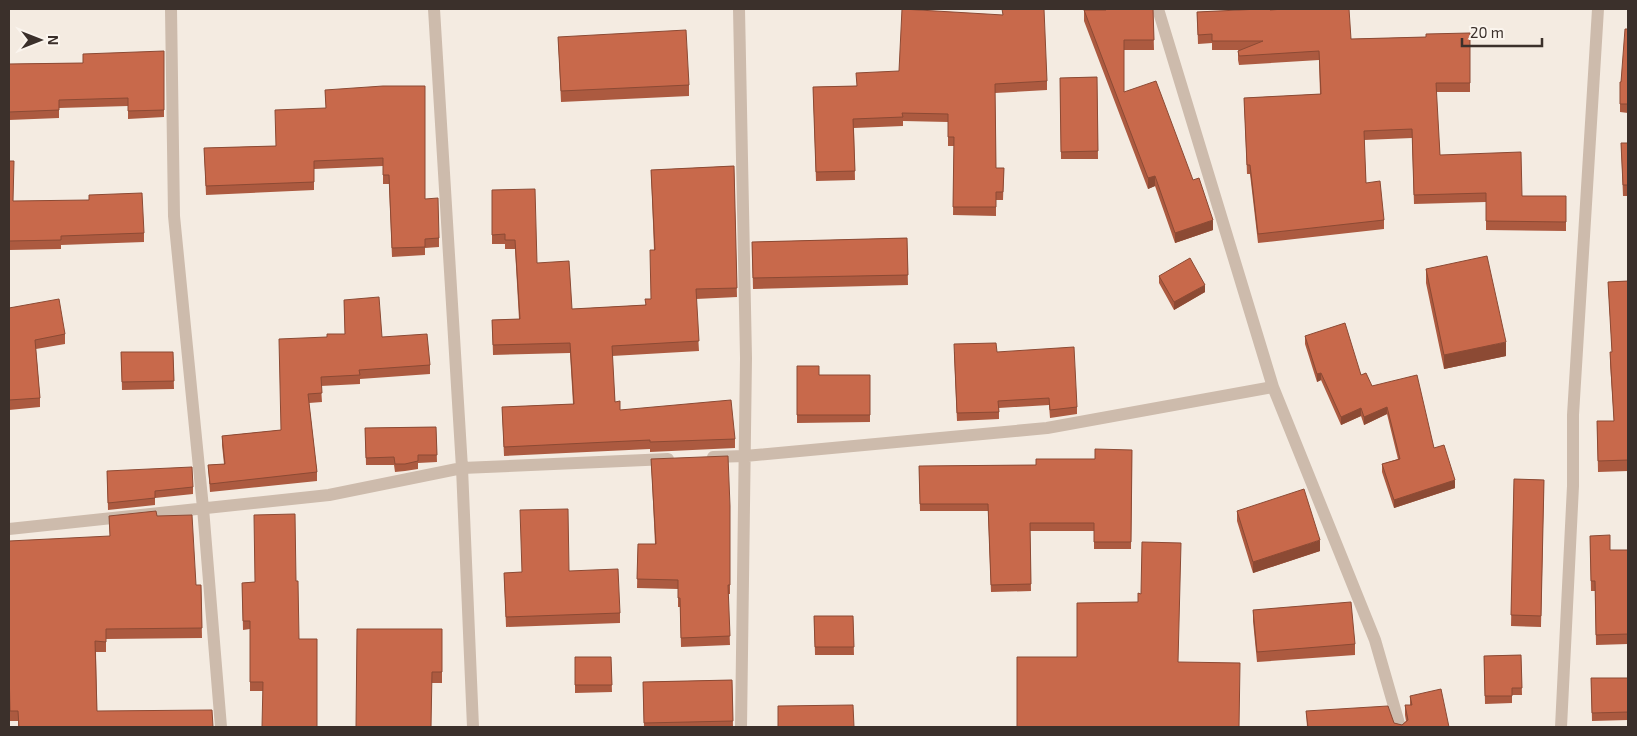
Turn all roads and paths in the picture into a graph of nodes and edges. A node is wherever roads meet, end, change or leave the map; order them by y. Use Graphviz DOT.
graph roads {
  1 [pos="171,9"];
  2 [pos="434,9"];
  3 [pos="739,9"];
  4 [pos="1158,9"];
  5 [pos="1598,9"];
  6 [pos="1272,387"];
  7 [pos="745,456"];
  8 [pos="676,458"];
  9 [pos="696,458"];
  10 [pos="462,468"];
  11 [pos="203,508"];
  12 [pos="9,529"];
  13 [pos="221,727"];
  14 [pos="473,727"];
  15 [pos="741,727"];
  16 [pos="1400,727"];
  17 [pos="1561,727"];
  1 -- 11 [label="street"];
  2 -- 10 [label="street"];
  3 -- 7 [label="street"];
  4 -- 6 [label="street"];
  5 -- 17 [label="street"];
  6 -- 7 [label="street"];
  6 -- 16 [label="street"];
  7 -- 9 [label="street"];
  7 -- 15 [label="street"];
  8 -- 10 [label="street"];
  10 -- 11 [label="street"];
  10 -- 14 [label="street"];
  11 -- 12 [label="street"];
  11 -- 13 [label="street"];
}
